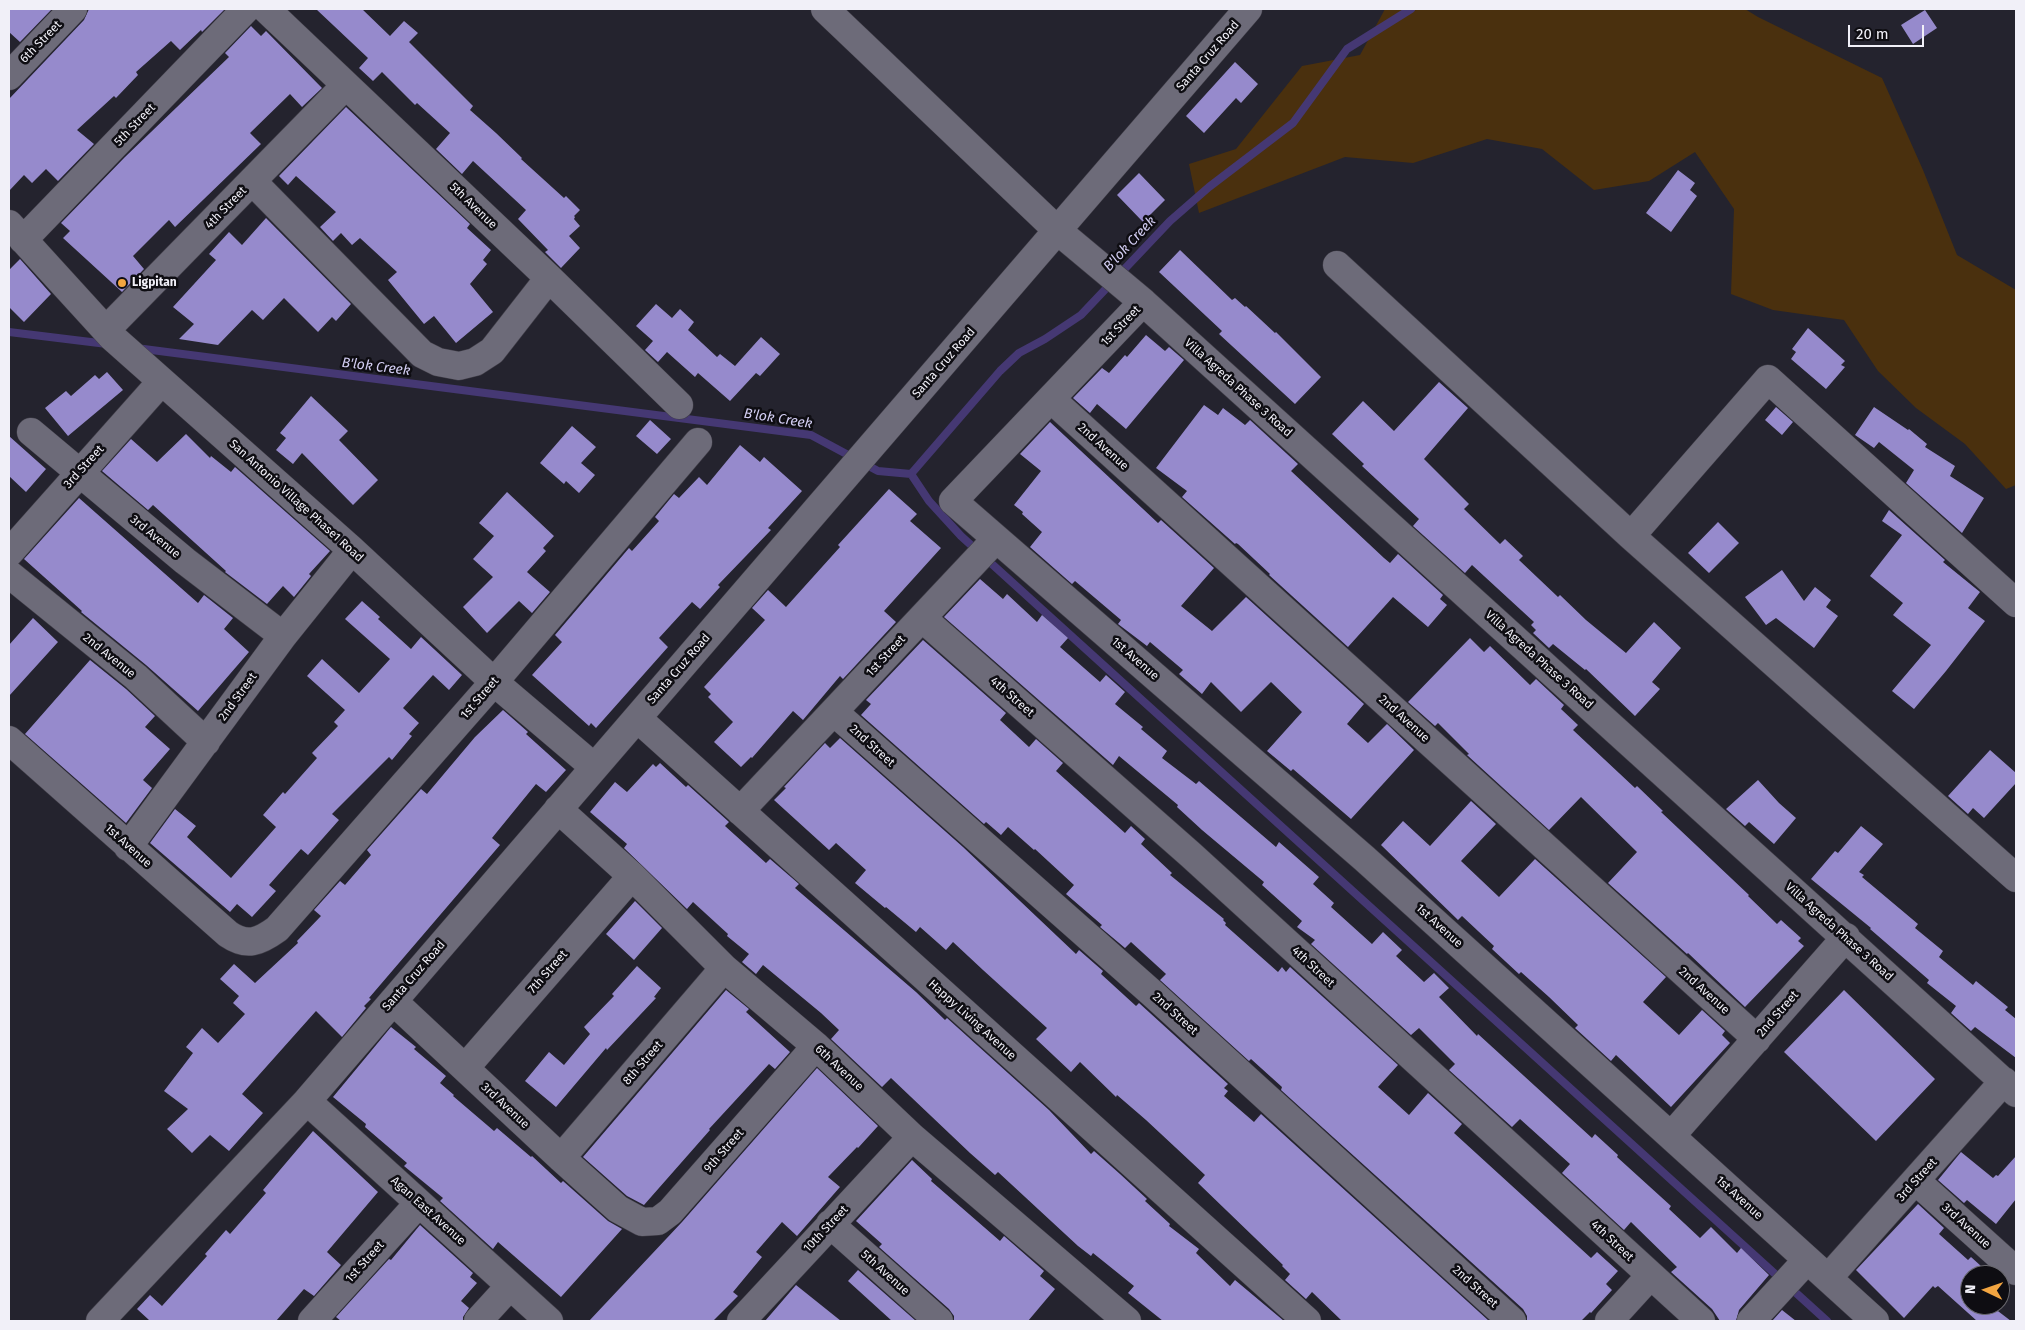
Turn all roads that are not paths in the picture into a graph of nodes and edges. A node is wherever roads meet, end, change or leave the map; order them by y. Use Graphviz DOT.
graph roads {
  1 [pos="73,9"];
  2 [pos="246,9"];
  3 [pos="266,9"];
  4 [pos="825,9"];
  5 [pos="1248,9"];
  6 [pos="9,76"];
  7 [pos="346,85"];
  8 [pos="252,181"];
  9 [pos="1058,231"];
  10 [pos="16,232"];
  11 [pos="1337,265"];
  12 [pos="549,278"];
  13 [pos="1125,286"];
  14 [pos="109,334"];
  15 [pos="154,376"];
  16 [pos="1051,399"];
  17 [pos="679,404"];
  18 [pos="31,432"];
  19 [pos="698,442"];
  20 [pos="78,473"];
  21 [pos="954,501"];
  22 [pos="1631,536"];
  23 [pos="352,550"];
  24 [pos="984,552"];
  25 [pos="9,553"];
  26 [pos="9,574"];
  27 [pos="2016,603"];
  28 [pos="922,618"];
  29 [pos="283,636"];
  30 [pos="494,682"];
  31 [pos="834,712"];
  32 [pos="637,718"];
  33 [pos="9,740"];
  34 [pos="206,742"];
  35 [pos="594,767"];
  36 [pos="558,809"];
  37 [pos="740,812"];
  38 [pos="128,847"];
  39 [pos="632,876"];
  40 [pos="2016,878"];
  41 [pos="1846,938"];
  42 [pos="252,942"];
  43 [pos="724,968"];
  44 [pos="393,1001"];
  45 [pos="1757,1039"];
  46 [pos="816,1046"];
  47 [pos="465,1068"];
  48 [pos="2010,1087"];
  49 [pos="307,1101"];
  50 [pos="1671,1136"];
  51 [pos="912,1137"];
  52 [pos="561,1158"];
  53 [pos="1916,1182"];
  54 [pos="419,1203"];
  55 [pos="618,1209"];
  56 [pos="830,1224"];
  57 [pos="2016,1271"];
  58 [pos="1650,1276"];
  59 [pos="1792,1276"];
  60 [pos="1828,1278"];
  61 [pos="510,1286"];
  62 [pos="745,1320"];
  63 [pos="100,1321"];
  64 [pos="312,1321"];
  65 [pos="478,1321"];
  66 [pos="549,1321"];
  67 [pos="939,1321"];
  68 [pos="1127,1321"];
  69 [pos="1307,1321"];
  70 [pos="1512,1321"];
  71 [pos="1609,1321"];
  72 [pos="1701,1321"];
  73 [pos="1751,1321"];
  74 [pos="1875,1321"];
  1 -- 6 [label="street, 6th Street"];
  2 -- 10 [label="street, 5th Street"];
  3 -- 7 [label="street, 5th Avenue"];
  4 -- 9 [label="street, Villa Agreda Phase 3 Road"];
  5 -- 9 [label="street, Santa Cruz Road"];
  7 -- 8 [label="street, 4th Street"];
  7 -- 12 [label="street, 5th Avenue"];
  8 -- 12 [label="street"];
  8 -- 14 [label="street, 4th Street"];
  9 -- 13 [label="street, Villa Agreda Phase 3 Road"];
  9 -- 32 [label="street, Santa Cruz Road"];
  10 -- 14 [label="street, San Antonio Village Phase1 Road"];
  11 -- 22 [label="street"];
  12 -- 17 [label="street, 5th Avenue"];
  13 -- 16 [label="street, 1st Street"];
  13 -- 41 [label="street, Villa Agreda Phase 3 Road"];
  14 -- 15 [label="street, San Antonio Village Phase1 Road"];
  15 -- 20 [label="street, 3rd Street"];
  15 -- 23 [label="street, San Antonio Village Phase1 Road"];
  16 -- 21 [label="street, 1st Street"];
  16 -- 45 [label="street, 2nd Avenue"];
  18 -- 20 [label="street, 3rd Avenue"];
  19 -- 30 [label="street, 1st Street"];
  20 -- 25 [label="street, 3rd Street"];
  20 -- 29 [label="street, 3rd Avenue"];
  21 -- 24 [label="street, 1st Avenue"];
  22 -- 27 [label="street"];
  22 -- 40 [label="street"];
  23 -- 29 [label="street, 2nd Street"];
  23 -- 30 [label="street, San Antonio Village Phase1 Road"];
  24 -- 28 [label="street, 1st Street"];
  24 -- 50 [label="street, 1st Avenue"];
  26 -- 34 [label="street, 2nd Avenue"];
  28 -- 31 [label="street, 1st Street"];
  28 -- 58 [label="street, 4th Street"];
  29 -- 34 [label="street, 2nd Street"];
  30 -- 35 [label="street, San Antonio Village Phase1 Road"];
  30 -- 42 [label="street, 1st Street"];
  31 -- 37 [label="street, 1st Street"];
  31 -- 70 [label="street, 2nd Street"];
  32 -- 35 [label="street, Santa Cruz Road"];
  32 -- 37 [label="street, Happy Living Avenue"];
  33 -- 38 [label="street, 1st Avenue"];
  34 -- 38 [label="street, 2nd Street"];
  35 -- 36 [label="street, Santa Cruz Road"];
  36 -- 39 [label="street, 6th Avenue"];
  36 -- 44 [label="street, Santa Cruz Road"];
  37 -- 69 [label="street, Happy Living Avenue"];
  38 -- 42 [label="street, 1st Avenue"];
  39 -- 43 [label="street, 6th Avenue"];
  39 -- 47 [label="street, 7th Street"];
  41 -- 45 [label="street, 2nd Street"];
  41 -- 48 [label="street, Villa Agreda Phase 3 Road"];
  43 -- 46 [label="street, 6th Avenue"];
  43 -- 52 [label="street, 8th Street"];
  44 -- 47 [label="street, 3rd Avenue"];
  44 -- 49 [label="street, Santa Cruz Road"];
  45 -- 50 [label="street, 2nd Street"];
  46 -- 51 [label="street, 6th Avenue"];
  46 -- 55 [label="street, 9th Street"];
  47 -- 52 [label="street, 3rd Avenue"];
  48 -- 53 [label="street, 3rd Street"];
  49 -- 54 [label="street, Agan East Avenue"];
  49 -- 63 [label="street, Santa Cruz Road"];
  50 -- 59 [label="street, 1st Avenue"];
  51 -- 56 [label="street, 10th Street"];
  51 -- 68 [label="street, 6th Avenue"];
  52 -- 55 [label="street, 3rd Avenue"];
  53 -- 57 [label="street, 3rd Avenue"];
  53 -- 60 [label="street, 3rd Street"];
  54 -- 61 [label="street, Agan East Avenue"];
  54 -- 64 [label="street, 1st Street"];
  56 -- 62 [label="street, 10th Street"];
  56 -- 67 [label="street, 5th Avenue"];
  58 -- 71 [label="street"];
  58 -- 72 [label="street, 4th Street"];
  59 -- 60 [label="street, 1st Avenue"];
  59 -- 73 [label="street"];
  60 -- 74 [label="street, 1st Avenue"];
  61 -- 65 [label="street"];
  61 -- 66 [label="street, Agan East Avenue"];
}
